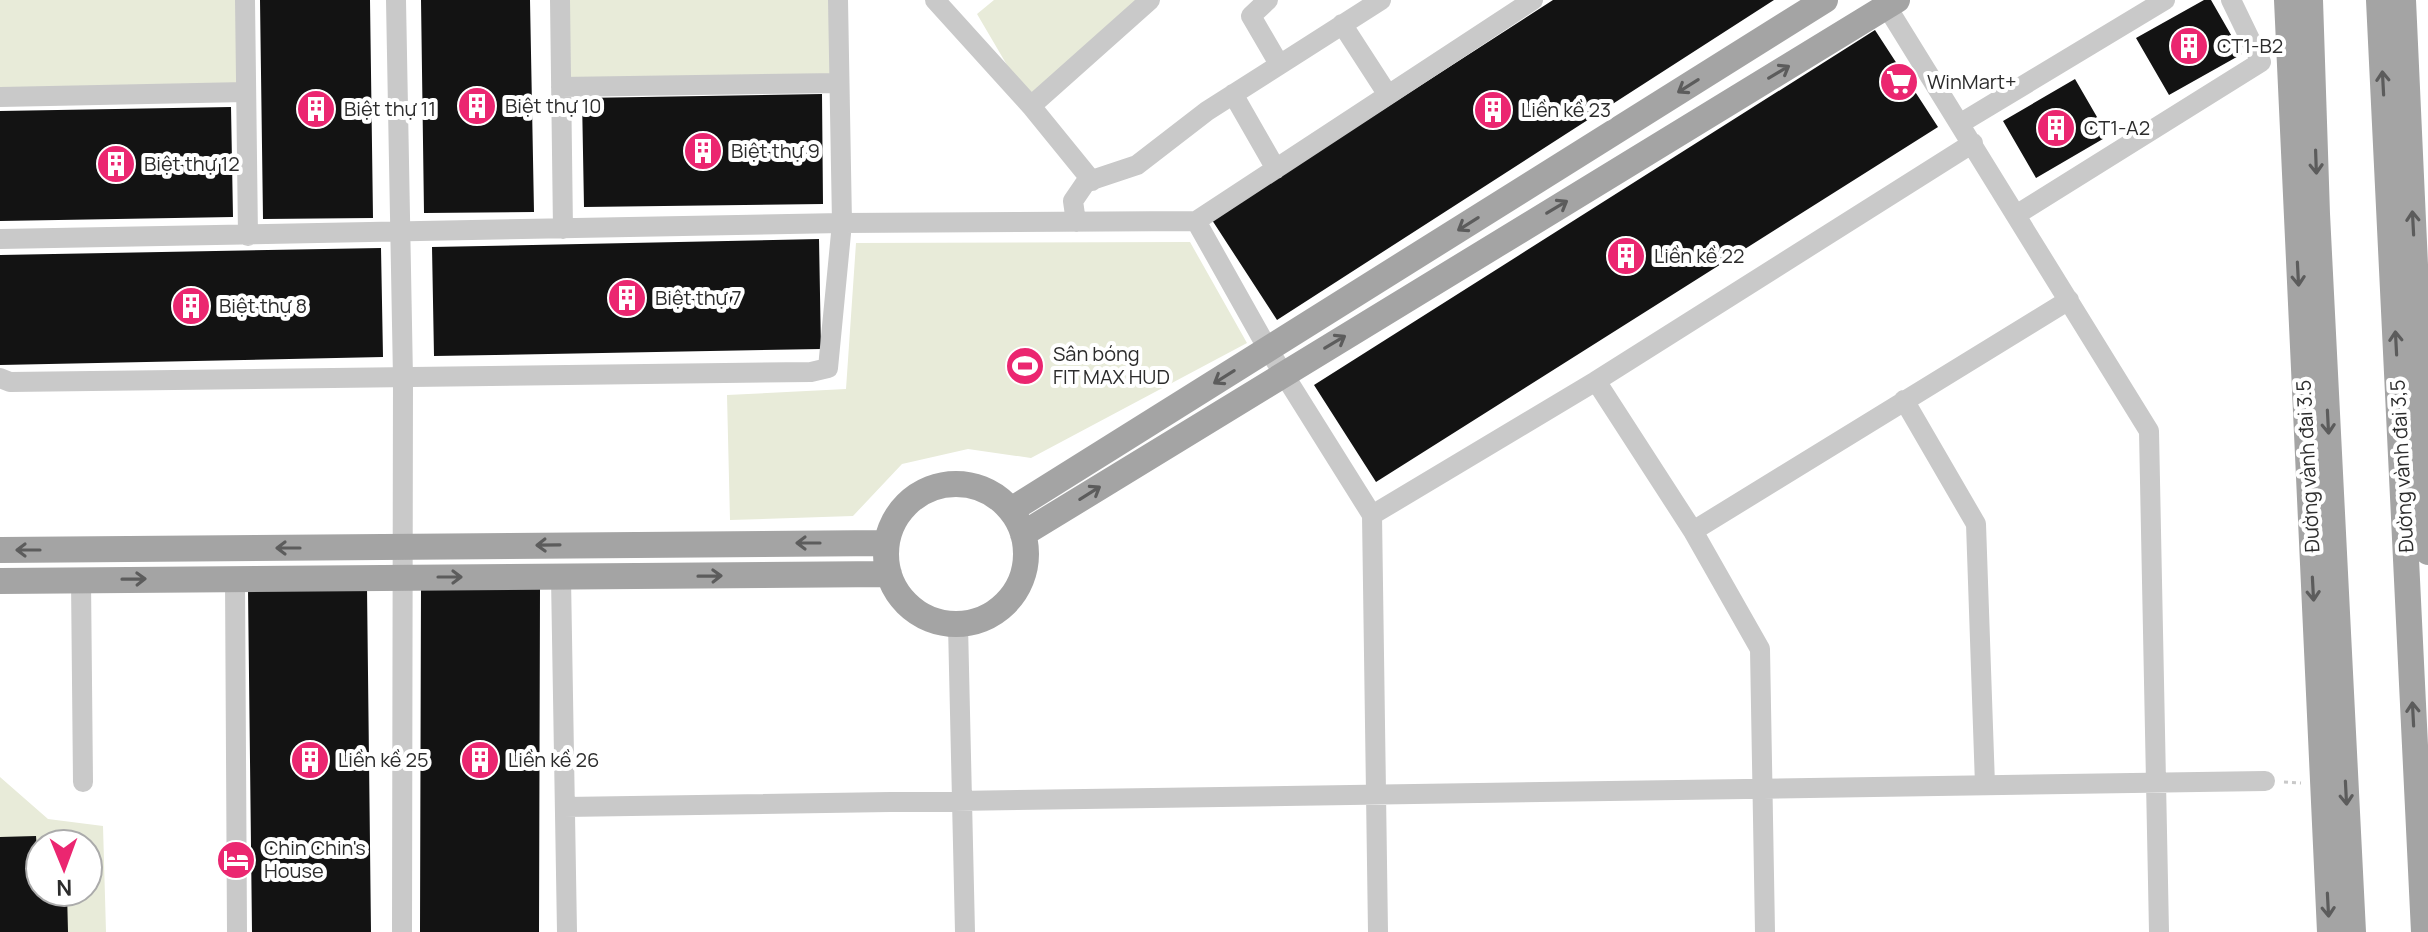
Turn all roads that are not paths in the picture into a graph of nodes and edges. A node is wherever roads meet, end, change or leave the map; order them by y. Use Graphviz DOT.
graph roads {
  1 [pos="245,0"];
  2 [pos="396,0"];
  3 [pos="560,0"];
  4 [pos="935,0"];
  5 [pos="1150,0"];
  6 [pos="1268,0"];
  7 [pos="1381,0"];
  8 [pos="1533,0"];
  9 [pos="1825,0"];
  10 [pos="2165,0"];
  11 [pos="2231,0"];
  12 [pos="2287,0"];
  13 [pos="2310,0"];
  14 [pos="2379,0"];
  15 [pos="2403,0"];
  16 [pos="1889,2"];
  17 [pos="842,4"];
  18 [pos="1342,24"];
  19 [pos="1279,64"];
  20 [pos="839,83"];
  21 [pos="561,87"];
  22 [pos="246,92"];
  23 [pos="1233,94"];
  24 [pos="1388,95"];
  25 [pos="0,97"];
  26 [pos="1031,106"];
  27 [pos="1961,123"];
  28 [pos="1973,143"];
  29 [pos="1276,169"];
  30 [pos="1092,181"];
  31 [pos="2016,215"];
  32 [pos="1196,221"];
  33 [pos="1076,222"];
  34 [pos="842,223"];
  35 [pos="563,229"];
  36 [pos="401,230"];
  37 [pos="248,236"];
  38 [pos="0,239"];
  39 [pos="2069,300"];
  40 [pos="1268,349"];
  41 [pos="1283,374"];
  42 [pos="0,378"];
  43 [pos="403,378"];
  44 [pos="1596,381"];
  45 [pos="1904,400"];
  46 [pos="1011,510"];
  47 [pos="1372,515"];
  48 [pos="1693,531"];
  49 [pos="1023,534"];
  50 [pos="886,543"];
  51 [pos="403,547"];
  52 [pos="0,550"];
  53 [pos="2428,552"];
  54 [pos="889,574"];
  55 [pos="403,577"];
  56 [pos="235,578"];
  57 [pos="561,578"];
  58 [pos="81,580"];
  59 [pos="0,581"];
  60 [pos="958,625"];
  61 [pos="2265,781"];
  62 [pos="83,782"];
  63 [pos="2156,783"];
  64 [pos="1985,785"];
  65 [pos="1762,789"];
  66 [pos="1376,795"];
  67 [pos="961,801"];
  68 [pos="565,807"];
  69 [pos="237,932"];
  70 [pos="402,932"];
  71 [pos="567,932"];
  72 [pos="965,932"];
  73 [pos="1378,932"];
  74 [pos="1765,932"];
  75 [pos="2159,932"];
  76 [pos="2330,932"];
  77 [pos="2353,932"];
  78 [pos="2424,932"];
  1 -- 22 [label="street"];
  2 -- 36 [label="street"];
  3 -- 21 [label="street"];
  4 -- 26 [label="street"];
  5 -- 26 [label="street"];
  6 -- 19 [label="street"];
  7 -- 18 [label="street"];
  8 -- 24 [label="street"];
  9 -- 40 [label="main road, one-way"];
  10 -- 27 [label="street"];
  11 -- 31 [label="street"];
  12 -- 76 [label="main road, Đường vành đai 3.5, one-way"];
  13 -- 77 [label="main road, one-way"];
  78 -- 14 [label="main road, Đường vành đai 3,5, one-way"];
  53 -- 15 [label="main road, one-way"];
  16 -- 27 [label="street"];
  41 -- 16 [label="main road, one-way"];
  17 -- 20 [label="street"];
  18 -- 19 [label="street"];
  18 -- 24 [label="street"];
  19 -- 23 [label="street"];
  20 -- 21 [label="street"];
  20 -- 34 [label="street"];
  21 -- 35 [label="street"];
  22 -- 25 [label="street"];
  22 -- 37 [label="street"];
  23 -- 29 [label="street"];
  23 -- 30 [label="street"];
  24 -- 29 [label="street"];
  26 -- 30 [label="street"];
  27 -- 28 [label="street"];
  28 -- 31 [label="street"];
  28 -- 44 [label="street"];
  29 -- 32 [label="street"];
  30 -- 33 [label="street"];
  31 -- 39 [label="street"];
  32 -- 33 [label="street"];
  32 -- 40 [label="street"];
  33 -- 34 [label="street"];
  34 -- 35 [label="street"];
  34 -- 43 [label="street"];
  35 -- 36 [label="street"];
  36 -- 37 [label="street"];
  36 -- 43 [label="street"];
  37 -- 38 [label="street"];
  39 -- 45 [label="street"];
  39 -- 63 [label="street"];
  40 -- 41 [label="street"];
  40 -- 46 [label="main road, one-way"];
  41 -- 47 [label="street"];
  49 -- 41 [label="main road, one-way"];
  42 -- 43 [label="street"];
  43 -- 51 [label="street"];
  44 -- 47 [label="street"];
  44 -- 48 [label="street"];
  45 -- 48 [label="street"];
  45 -- 64 [label="street"];
  46 -- 49 [label="main road"];
  46 -- 50 [label="main road"];
  47 -- 66 [label="street"];
  48 -- 65 [label="street"];
  49 -- 60 [label="main road"];
  50 -- 51 [label="main road, one-way"];
  50 -- 54 [label="main road"];
  51 -- 52 [label="main road, one-way"];
  51 -- 55 [label="street"];
  57 -- 54 [label="main road, one-way"];
  54 -- 60 [label="main road"];
  55 -- 56 [label="main road"];
  55 -- 57 [label="main road, one-way"];
  55 -- 70 [label="street"];
  58 -- 56 [label="main road, one-way"];
  56 -- 69 [label="street"];
  57 -- 68 [label="street"];
  58 -- 59 [label="main road"];
  58 -- 62 [label="street"];
  60 -- 67 [label="street"];
  61 -- 63 [label="street"];
  63 -- 64 [label="street"];
  63 -- 75 [label="street"];
  64 -- 65 [label="street"];
  65 -- 66 [label="street"];
  65 -- 74 [label="street"];
  66 -- 67 [label="street"];
  66 -- 73 [label="street"];
  67 -- 68 [label="street"];
  67 -- 72 [label="street"];
  68 -- 71 [label="street"];
}
